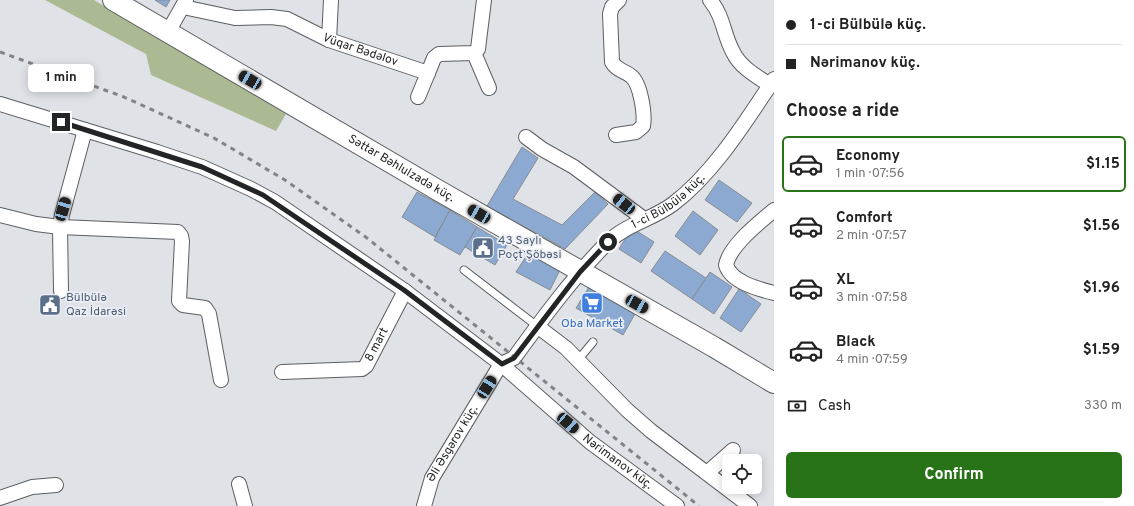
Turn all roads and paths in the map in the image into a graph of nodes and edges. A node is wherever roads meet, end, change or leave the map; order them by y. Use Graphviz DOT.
graph roads {
  1 [pos="114,0"];
  2 [pos="331,0"];
  3 [pos="484,0"];
  4 [pos="619,0"];
  5 [pos="710,0"];
  6 [pos="184,4"];
  7 [pos="168,32"];
  8 [pos="328,40"];
  9 [pos="474,54"];
  10 [pos="428,73"];
  11 [pos="772,82"];
  12 [pos="490,88"];
  13 [pos="418,97"];
  14 [pos="0,104"];
  15 [pos="85,130"];
  16 [pos="616,135"];
  17 [pos="526,137"];
  18 [pos="774,210"];
  19 [pos="0,215"];
  20 [pos="644,219"];
  21 [pos="60,227"];
  22 [pos="464,270"];
  23 [pos="580,272"];
  24 [pos="404,290"];
  25 [pos="61,291"];
  26 [pos="774,294"];
  27 [pos="537,326"];
  28 [pos="593,342"];
  29 [pos="578,360"];
  30 [pos="502,364"];
  31 [pos="282,372"];
  32 [pos="222,380"];
  33 [pos="774,383"];
  34 [pos="733,450"];
  35 [pos="707,473"];
  36 [pos="239,484"];
  37 [pos="56,485"];
  38 [pos="0,498"];
  39 [pos="245,506"];
  40 [pos="424,506"];
  41 [pos="677,506"];
  42 [pos="750,506"];
  1 -- 7 [label="main road, Səttar Bəhlulzadə küç."];
  2 -- 8 [label="street"];
  3 -- 9 [label="street"];
  4 -- 16 [label="street"];
  5 -- 11 [label="street"];
  6 -- 7 [label="street"];
  6 -- 8 [label="street, Vüqar Bədəlov"];
  7 -- 23 [label="main road, Səttar Bəhlulzadə küç."];
  8 -- 10 [label="street, Vüqar Bədəlov"];
  9 -- 10 [label="street"];
  9 -- 12 [label="street"];
  10 -- 13 [label="street"];
  11 -- 20 [label="street, 1-ci Bülbülə küç."];
  14 -- 15 [label="street, Nərimanov küç."];
  15 -- 21 [label="street"];
  15 -- 24 [label="street, Nərimanov küç."];
  17 -- 20 [label="street"];
  18 -- 26 [label="street"];
  19 -- 21 [label="street"];
  20 -- 23 [label="street, 1-ci Bülbülə küç."];
  21 -- 25 [label="street"];
  21 -- 32 [label="street"];
  22 -- 27 [label="lane"];
  23 -- 27 [label="street, 1-ci Bülbülə küç."];
  23 -- 33 [label="main road, Səttar Bəhlulzadə küç."];
  24 -- 30 [label="street, Nərimanov küç."];
  24 -- 31 [label="street, 8 mart"];
  27 -- 29 [label="street"];
  27 -- 30 [label="street, 1-ci Bülbülə küç."];
  28 -- 29 [label="lane"];
  29 -- 35 [label="street"];
  30 -- 40 [label="street, Əli Əsgərov küç."];
  30 -- 41 [label="street, Nərimanov küç."];
  34 -- 35 [label="street"];
  35 -- 42 [label="street"];
  36 -- 39 [label="street"];
  37 -- 38 [label="street"];
}
